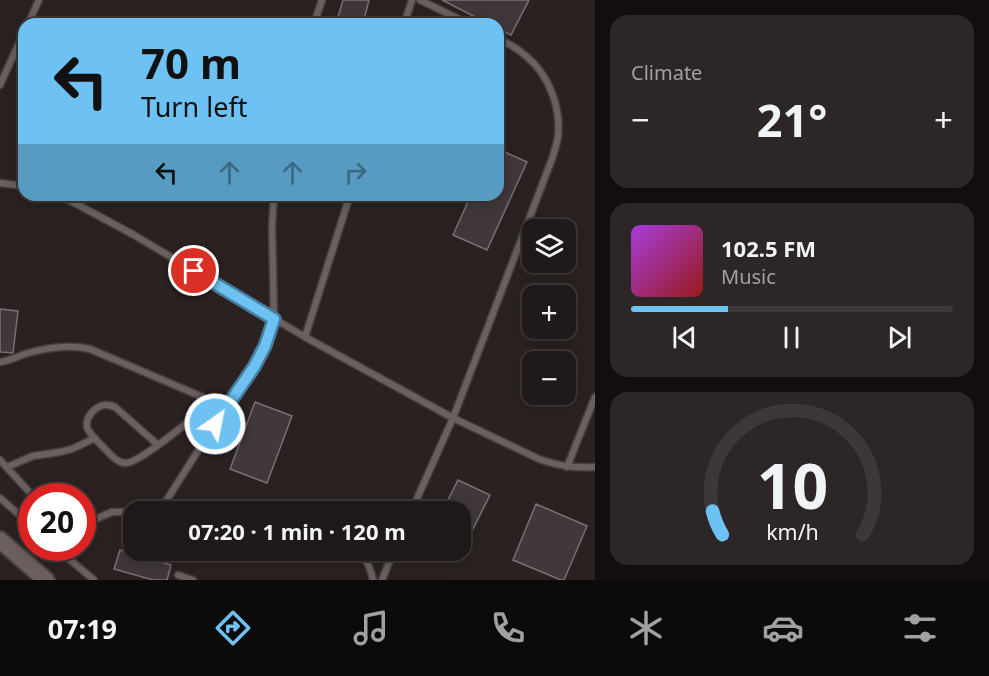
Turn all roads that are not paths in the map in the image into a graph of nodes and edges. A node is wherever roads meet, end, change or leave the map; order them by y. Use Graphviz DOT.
graph roads {
  1 [pos="39,0"];
  2 [pos="322,0"];
  3 [pos="412,0"];
  4 [pos="420,0"];
  5 [pos="31,18"];
  6 [pos="316,18"];
  7 [pos="406,18"];
  8 [pos="457,18"];
  9 [pos="504,43"];
  10 [pos="18,45"];
  11 [pos="0,85"];
  12 [pos="0,183"];
  13 [pos="18,185"];
  14 [pos="71,201"];
  15 [pos="274,201"];
  16 [pos="348,201"];
  17 [pos="274,319"];
  18 [pos="305,337"];
  19 [pos="0,362"];
  20 [pos="594,397"];
  21 [pos="213,401"];
  22 [pos="226,407"];
  23 [pos="453,418"];
  24 [pos="95,438"];
  25 [pos="158,445"];
  26 [pos="0,459"];
  27 [pos="7,467"];
  28 [pos="567,467"];
  29 [pos="594,467"];
  30 [pos="21,483"];
  31 [pos="0,498"];
  32 [pos="166,501"];
  33 [pos="416,501"];
  34 [pos="123,512"];
  35 [pos="18,514"];
  36 [pos="96,519"];
  37 [pos="0,540"];
  38 [pos="71,561"];
  39 [pos="367,561"];
  40 [pos="390,561"];
  41 [pos="178,575"];
  42 [pos="46,580"];
  43 [pos="94,580"];
  44 [pos="193,580"];
  45 [pos="374,580"];
  46 [pos="382,580"];
  1 -- 5 [label="lane"];
  2 -- 6 [label="lane"];
  3 -- 7 [label="lane"];
  4 -- 8 [label="lane"];
  9 -- 23 [label="lane"];
  10 -- 11 [label="lane"];
  12 -- 13 [label="lane"];
  14 -- 17 [label="lane"];
  15 -- 17 [label="lane"];
  16 -- 18 [label="lane"];
  17 -- 18 [label="lane"];
  17 -- 22 [label="lane"];
  18 -- 23 [label="lane"];
  19 -- 21 [label="lane"];
  20 -- 28 [label="lane"];
  21 -- 22 [label="lane"];
  21 -- 25 [label="lane"];
  22 -- 32 [label="lane"];
  23 -- 28 [label="lane"];
  23 -- 33 [label="lane"];
  24 -- 25 [label="lane"];
  24 -- 25 [label="lane"];
  24 -- 27 [label="lane"];
  26 -- 27 [label="lane"];
  27 -- 30 [label="lane"];
  28 -- 29 [label="lane"];
  31 -- 35 [label="lane"];
  34 -- 36 [label="lane"];
  37 -- 42 [label="street"];
  38 -- 43 [label="lane"];
  39 -- 45 [label="lane"];
  40 -- 46 [label="lane"];
  41 -- 44 [label="lane"];
}
